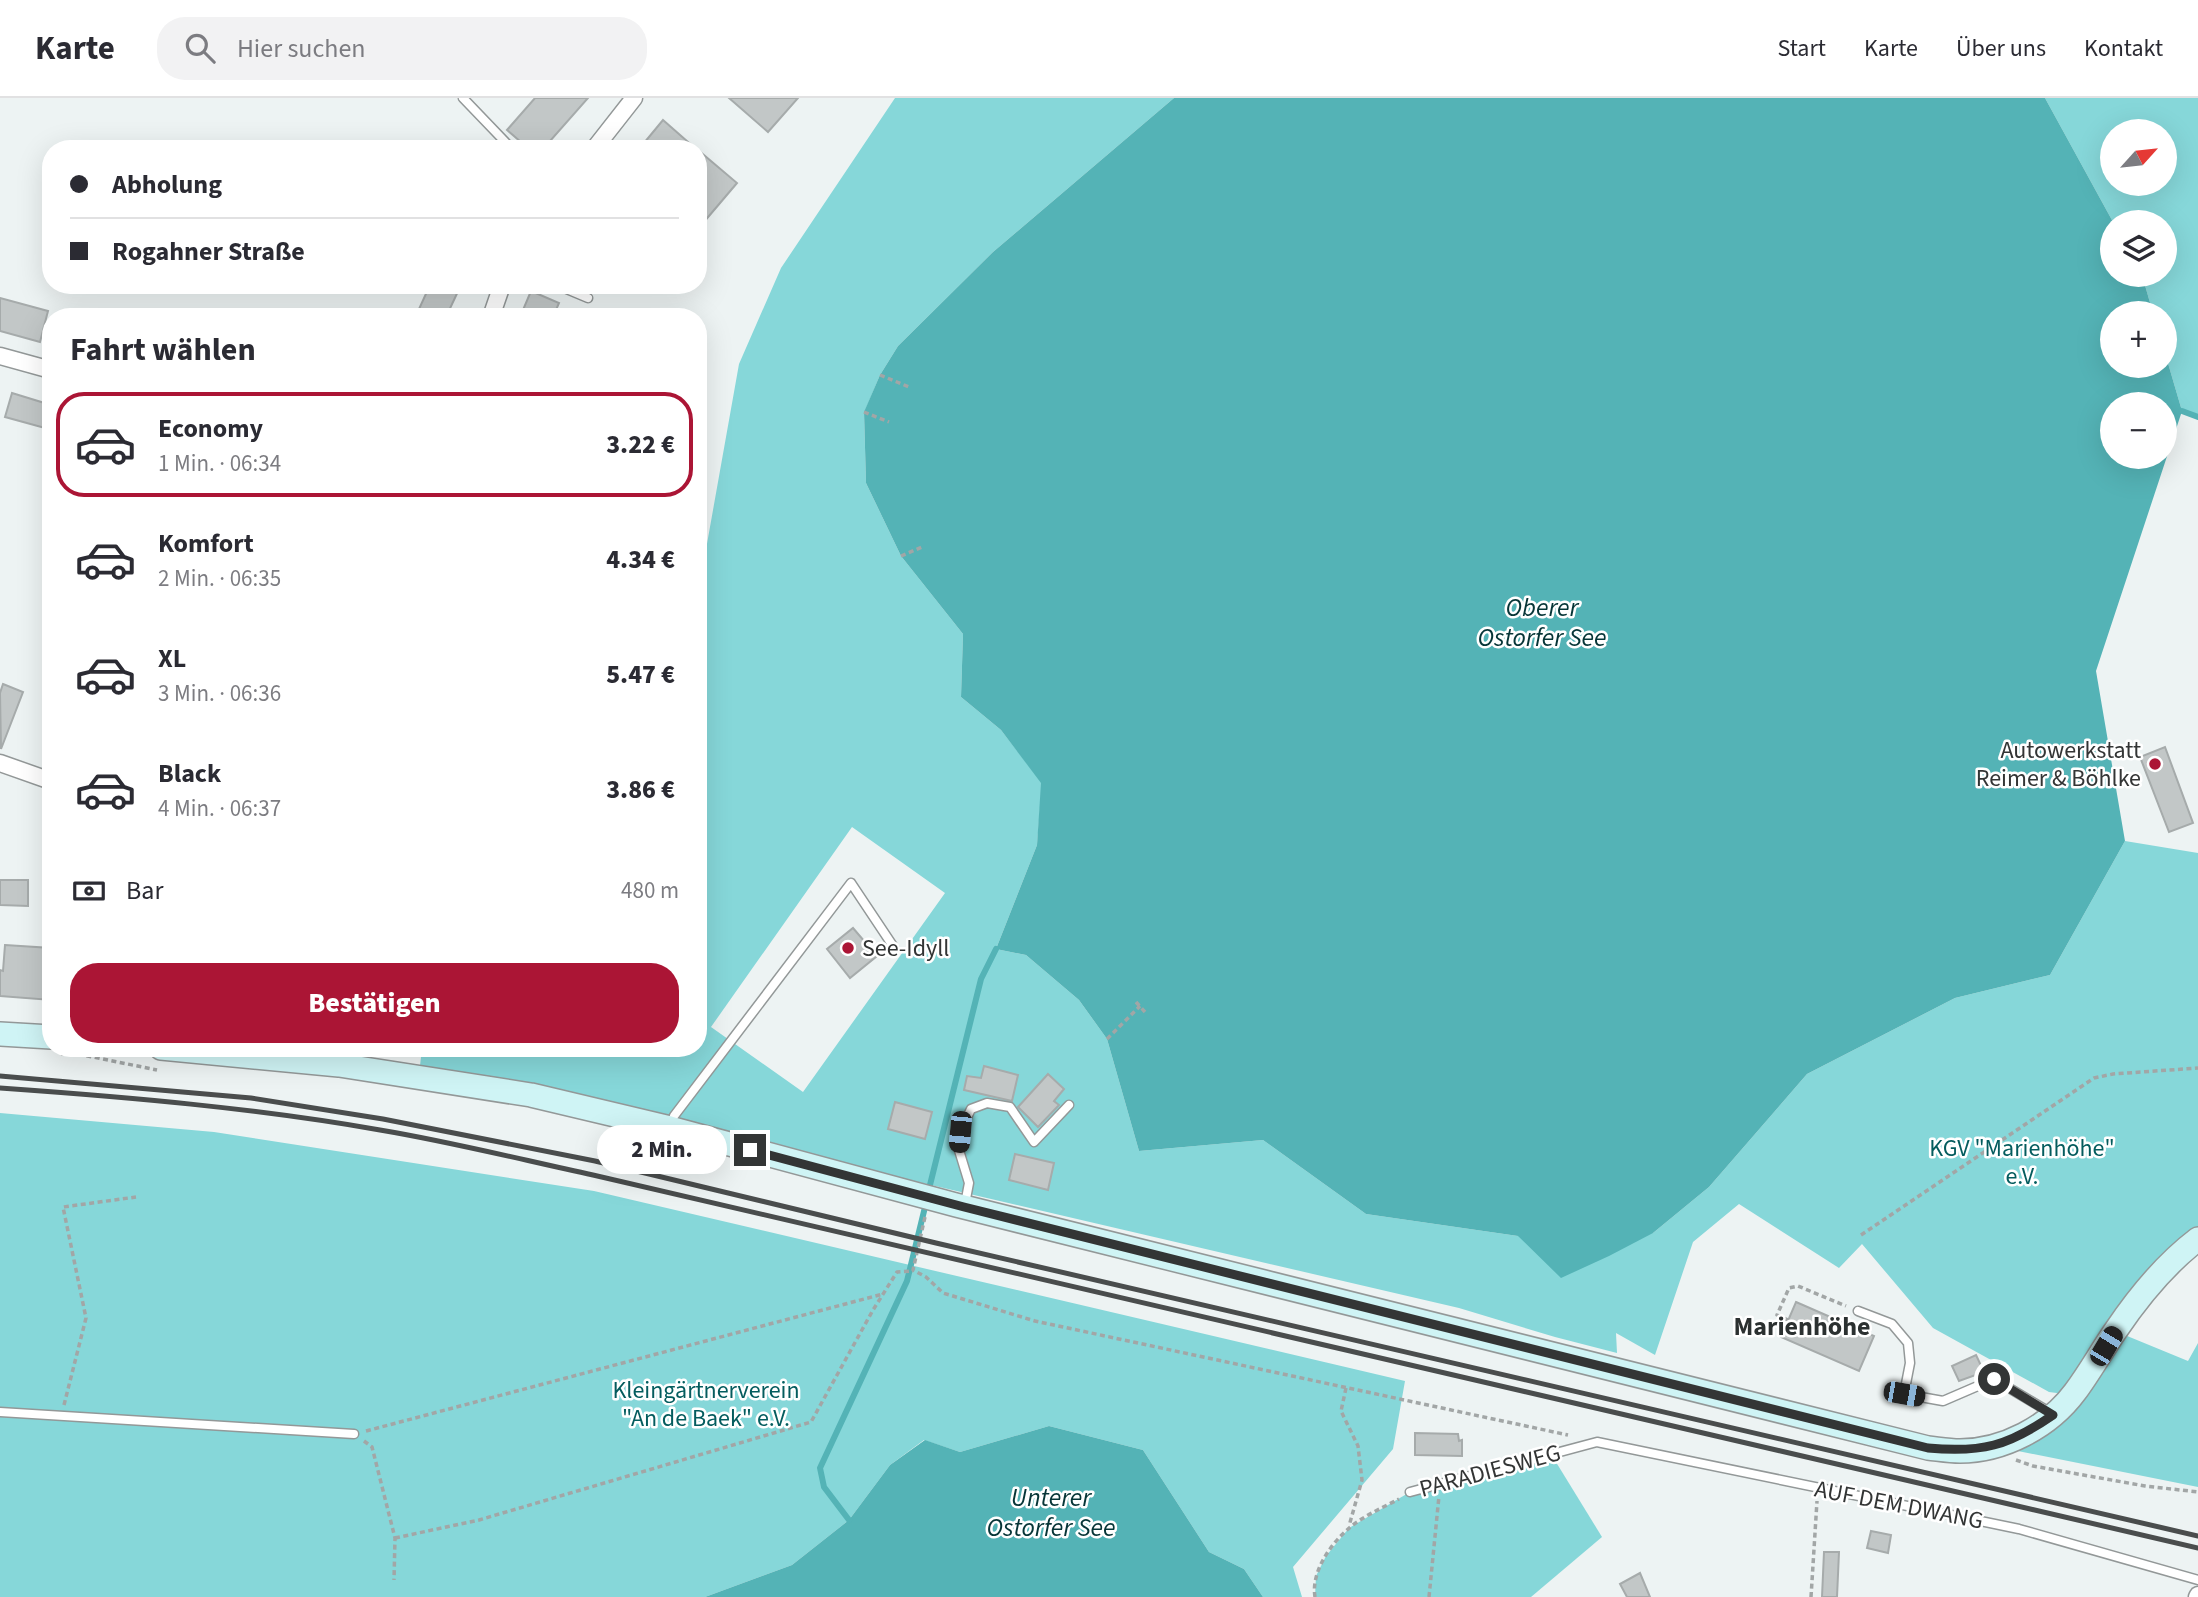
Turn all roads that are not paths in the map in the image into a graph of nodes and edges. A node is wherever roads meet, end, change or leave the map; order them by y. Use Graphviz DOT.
graph roads {
  1 [pos="463,98"];
  2 [pos="634,98"];
  3 [pos="503,140"];
  4 [pos="601,140"];
  5 [pos="578,294"];
  6 [pos="588,298"];
  7 [pos="0,356"];
  8 [pos="42,368"];
  9 [pos="0,763"];
  10 [pos="42,778"];
  11 [pos="895,949"];
  12 [pos="0,1034"];
  13 [pos="42,1043"];
  14 [pos="162,1059"];
  15 [pos="1069,1105"];
  16 [pos="670,1128"];
  17 [pos="957,1205"];
  18 [pos="2198,1239"];
  19 [pos="1858,1311"];
  20 [pos="0,1412"];
  21 [pos="2053,1415"];
  22 [pos="354,1434"];
  23 [pos="1598,1442"];
  24 [pos="1410,1492"];
  25 [pos="2198,1580"];
  1 -- 3 [label="lane"];
  2 -- 4 [label="street"];
  5 -- 6 [label="lane"];
  7 -- 8 [label="street"];
  9 -- 10 [label="street"];
  11 -- 16 [label="lane"];
  12 -- 13 [label="street"];
  14 -- 16 [label="street"];
  15 -- 17 [label="lane"];
  16 -- 17 [label="street"];
  17 -- 21 [label="street"];
  18 -- 21 [label="street"];
  19 -- 21 [label="lane"];
  20 -- 22 [label="lane"];
  23 -- 24 [label="lane, PARADIESWEG"];
  23 -- 25 [label="lane, AUF DEM DWANG"];
}
